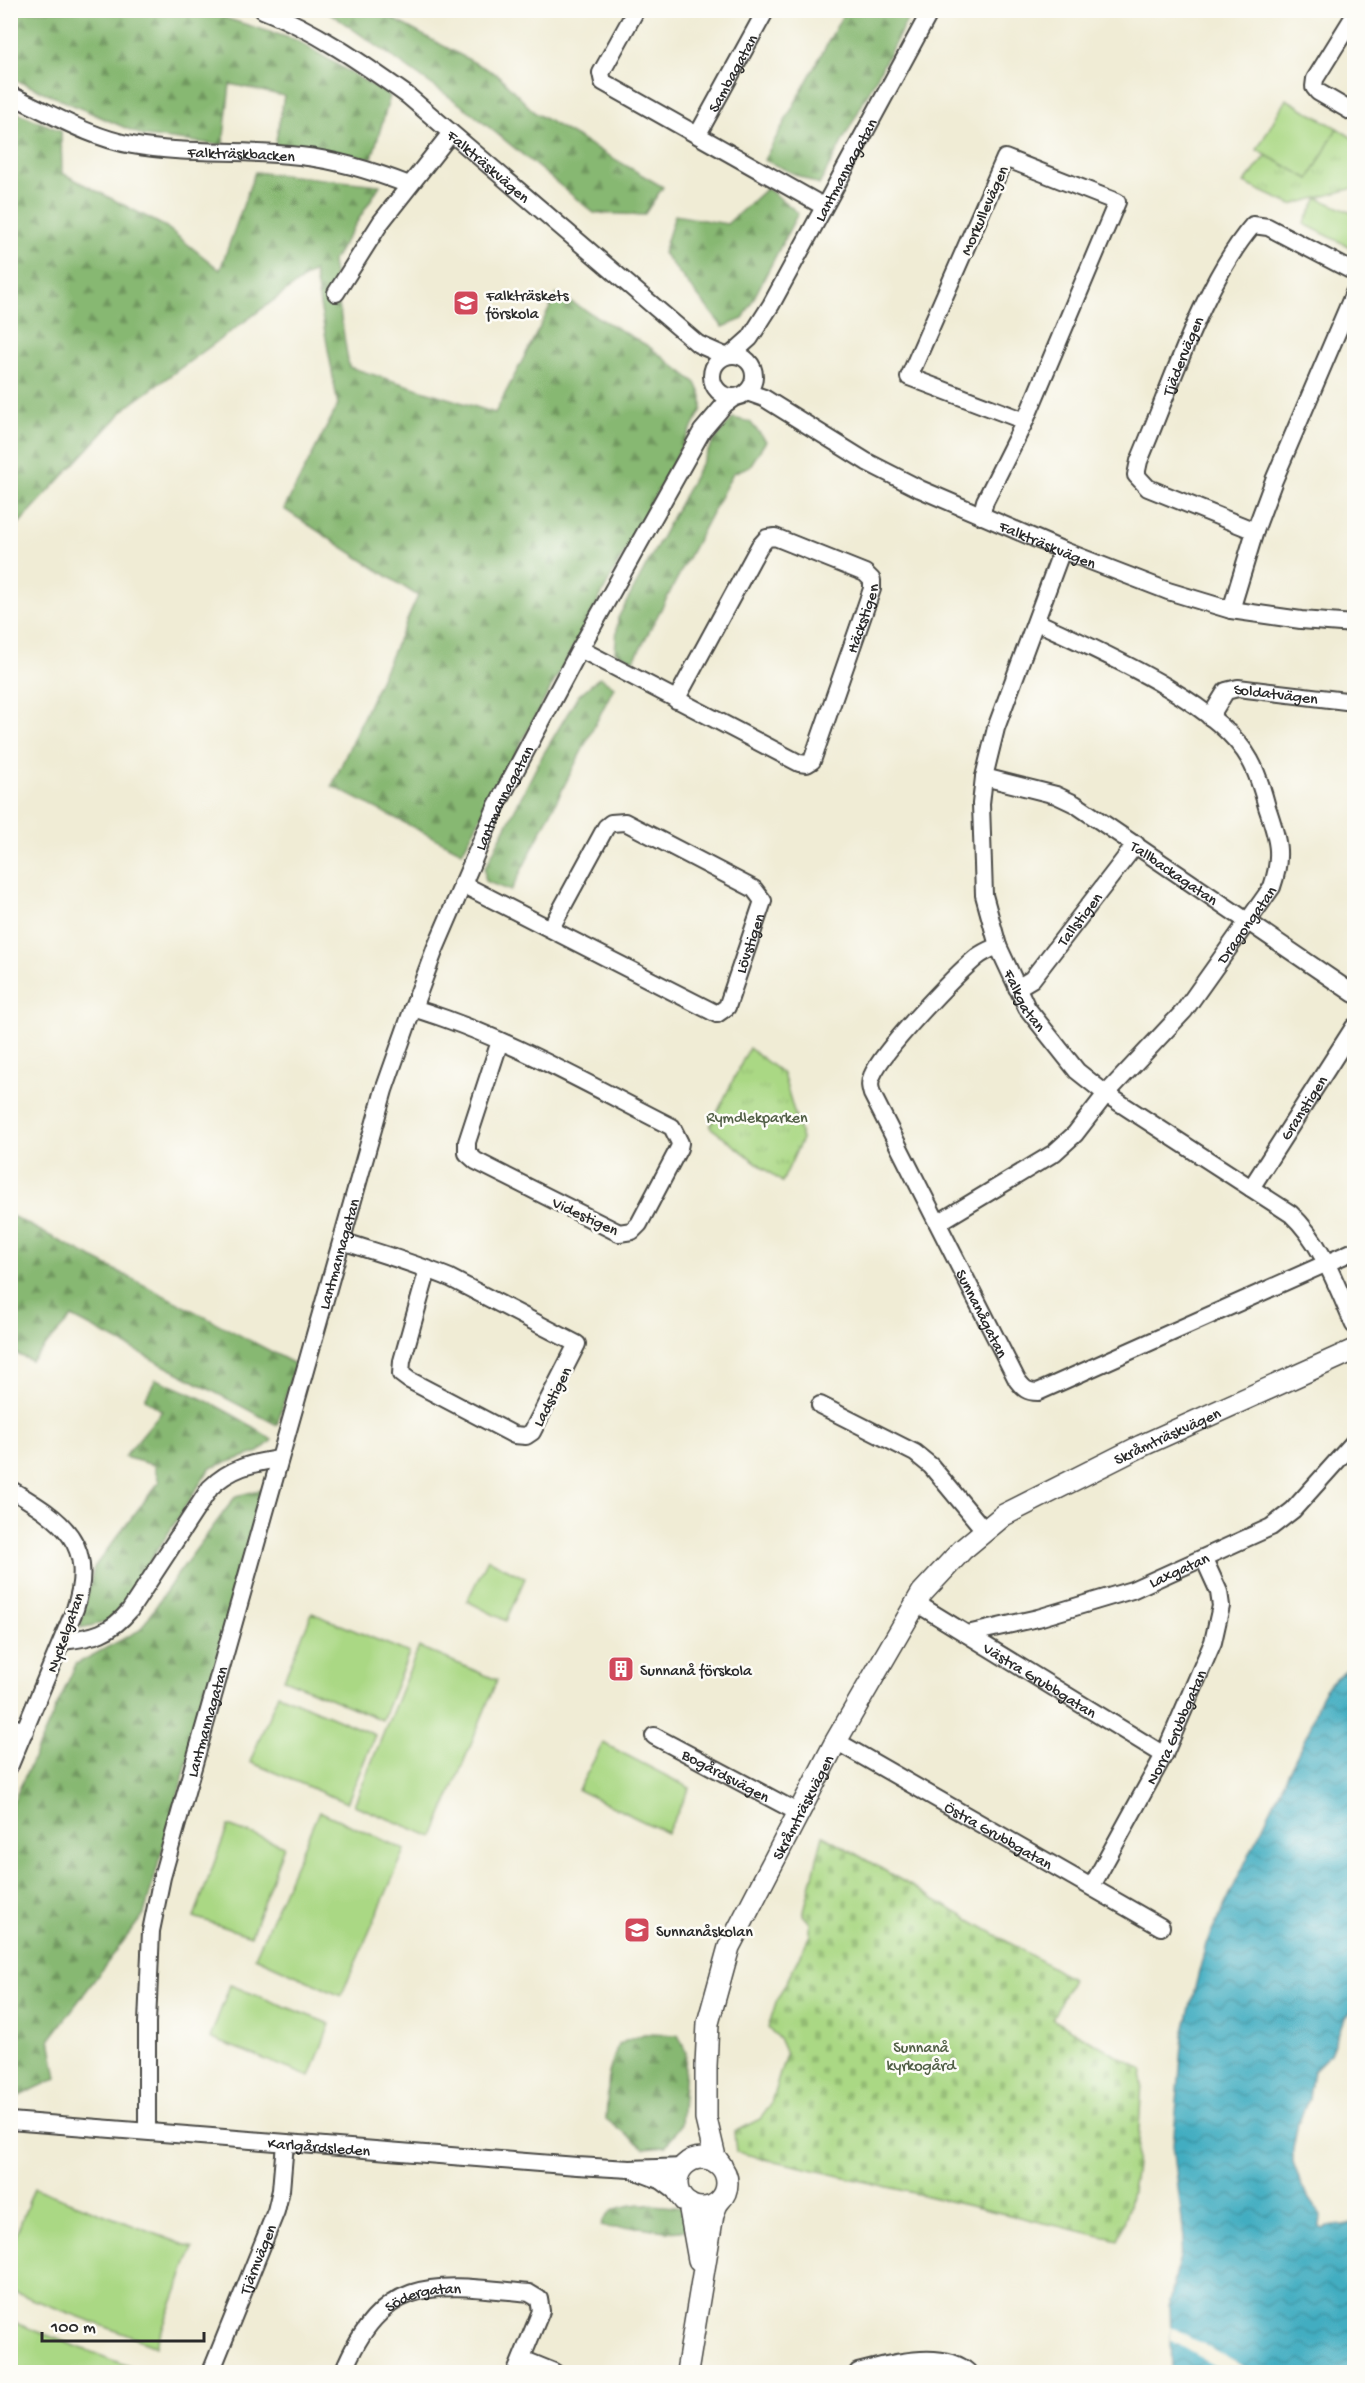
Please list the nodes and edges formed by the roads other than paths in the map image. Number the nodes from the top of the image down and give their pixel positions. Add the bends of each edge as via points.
1 (262, 10) edge
2 (636, 10) edge
3 (766, 10) edge
4 (931, 10) edge
5 (286, 15) edge
6 (1354, 16) edge
7 (10, 95) edge
8 (1354, 113) edge
9 (451, 133) junction
10 (698, 134) junction
11 (409, 185) junction
12 (823, 206) junction
13 (1354, 272) edge
14 (336, 293) dead end
15 (1354, 293) edge
16 (758, 327) junction
17 (698, 344) junction
18 (728, 356) junction
19 (712, 375) junction
20 (747, 384) junction
21 (1025, 422) junction
22 (702, 431) junction
23 (981, 516) junction
24 (1255, 531) junction
25 (1062, 550) junction
26 (1231, 610) junction
27 (1036, 622) junction
28 (1354, 624) edge
29 (580, 649) junction
30 (676, 700) junction
31 (1354, 702) edge
32 (1210, 717) junction
33 (984, 777) junction
34 (1136, 844) junction
35 (462, 884) junction
36 (1248, 922) junction
37 (552, 928) junction
38 (998, 946) junction
39 (1017, 988) junction
40 (1354, 994) edge
41 (413, 1008) junction
42 (1354, 1027) edge
43 (500, 1041) junction
44 (1106, 1094) junction
45 (1251, 1188) junction
46 (938, 1222) junction
47 (342, 1241) junction
48 (1354, 1251) edge
49 (1327, 1264) junction
50 (428, 1269) junction
51 (1354, 1325) edge
52 (1354, 1350) edge
53 (820, 1405) dead end
54 (1354, 1442) edge
55 (279, 1459) junction
56 (10, 1489) edge
57 (985, 1531) junction
58 (1204, 1559) junction
59 (916, 1603) junction
60 (967, 1634) junction
61 (63, 1641) junction
62 (18, 1728) edge
63 (654, 1736) dead end
64 (836, 1741) junction
65 (1164, 1755) junction
66 (10, 1765) edge
67 (799, 1813) junction
68 (1092, 1886) junction
69 (1161, 1927) dead end
70 (706, 2119) junction
71 (10, 2121) edge
72 (147, 2132) junction
73 (285, 2143) junction
74 (686, 2165) junction
75 (721, 2165) junction
76 (630, 2169) junction
77 (683, 2198) junction
78 (717, 2204) junction
79 (703, 2269) junction
80 (519, 2366) edge
81 (211, 2373) edge
82 (343, 2373) edge
83 (554, 2373) edge
84 (687, 2373) edge
85 (858, 2373) edge
86 (968, 2373) edge

1 - 5 street, Falkträskvägen
2 - 10 street via 601,73 603,82
3 - 10 street, Sambagatan
4 - 12 street, Lantmannagatan
5 - 9 street, Falkträskvägen via 363,63
6 - 8 street via 1315,79 1314,87
7 - 11 street, Falkträskbacken via 91,134 130,145 299,155 354,164
9 - 11 street
9 - 17 street, Falkträskvägen
10 - 12 street
11 - 14 street
12 - 16 street, Lantmannagatan
13 - 24 street, Tjädervägen via 1268,227 1253,225 1235,246 1200,316 1139,461 1136,475 1148,488
15 - 24 street
16 - 18 street, Lantmannagatan via 741,349
16 - 20 street, Lantmannagatan via 751,347
17 - 18 street
17 - 19 street
18 - 19 street, Lantmannagatan
18 - 20 street via 743,358
19 - 20 street via 723,395
19 - 22 street, Lantmannagatan
20 - 22 street, Lantmannagatan
20 - 23 street, Falkträskvägen via 867,462
21 - 21 street, Morkullevägen via 1117,202 1005,158 909,377
21 - 23 street, Morkullevägen
22 - 29 street, Lantmannagatan
23 - 25 street, Falkträskvägen
24 - 26 street
25 - 26 street, Falkträskvägen via 1168,591
25 - 27 street, Falkgatan
26 - 28 street, Falkträskvägen
27 - 32 street, Dragongatan via 1142,672
27 - 33 street, Falkgatan via 996,728
29 - 30 street, Häckstigen
29 - 35 street, Lantmannagatan via 497,805
30 - 30 street, Häckstigen via 807,764 812,760 872,580 865,573 776,537 767,538
31 - 32 street, Soldatvägen via 1238,688 1226,692
32 - 36 street, Dragongatan via 1234,737 1251,761 1277,837 1280,855 1272,887
33 - 34 street, Tallbackagatan via 1056,795
33 - 38 street, Falkgatan via 984,895
34 - 36 street, Tallbackagatan
34 - 39 street, Tallstigen via 1032,980
35 - 37 street, Lövstigen
35 - 41 street, Lantmannagatan
36 - 40 street, Tallbackagatan
36 - 44 street, Dragongatan via 1184,1011
37 - 37 street, Lövstigen via 717,1014 727,1007 763,901 754,889 625,822 618,822 606,827
38 - 39 street, Falkgatan
38 - 46 street, Sunnanågatan via 979,955 940,993 890,1051 870,1085
39 - 44 street, Falkgatan via 1031,1014 1060,1051 1077,1071
41 - 43 street, Videstigen via 454,1020
41 - 47 street, Lantmannagatan via 384,1090
42 - 45 street, Granstigen
43 - 43 street, Videstigen via 672,1127 679,1148 632,1231 619,1233 467,1154 467,1142
44 - 45 street, Falkgatan
44 - 46 street, Dragongatan via 1054,1154
45 - 49 street, Falkgatan via 1302,1224
46 - 49 street, Sunnanågatan via 1017,1380 1028,1392 1049,1387
47 - 50 street, Ladstigen
47 - 55 street, Lantmannagatan
48 - 49 street, Sunnanågatan
49 - 51 street, Falkgatan
50 - 50 street, Ladstigen via 577,1344 532,1432 526,1436 514,1435 402,1374 402,1361
52 - 57 main road, Skråmträskvägen via 1079,1477 1004,1515
53 - 57 street via 915,1453 931,1466
54 - 58 street, Laxgatan via 1293,1510 1271,1527
55 - 61 street via 223,1475 210,1488 118,1625 95,1637
55 - 72 street, Lantmannagatan via 162,1877 151,1931
56 - 61 street, Nyckelgatan via 49,1512 64,1526 83,1567 81,1590
57 - 59 main road, Skråmträskvägen via 962,1550
58 - 60 street, Laxgatan via 1132,1590
58 - 65 street, Norra Grubbgatan via 1219,1592 1220,1615 1213,1642
59 - 60 street, Västra Grubbgatan
59 - 64 main road, Skråmträskvägen
60 - 65 street, Västra Grubbgatan
61 - 62 street, Nyckelgatan
62 - 66 street, Nyckelgatan
63 - 67 street, Bogårdsvägen
64 - 67 main road, Skråmträskvägen
64 - 68 street, Östra Grubbgatan
65 - 68 street, Norra Grubbgatan
67 - 70 main road, Skråmträskvägen via 741,1921 717,1985 708,2023
68 - 69 street, Östra Grubbgatan
70 - 74 main road, Skråmträskvägen
70 - 75 main road, Skråmträskvägen via 715,2157
71 - 72 street, Karlgårdsleden
72 - 73 street, Karlgårdsleden
73 - 76 street, Karlgårdsleden
73 - 81 street, Tjärnvägen via 276,2211
74 - 75 main road via 704,2158
74 - 76 street, Karlgårdsleden
74 - 77 main road via 677,2184
75 - 78 main road via 728,2183
76 - 77 street, Karlgårdsleden via 662,2181
77 - 78 main road via 701,2209
77 - 79 main road
78 - 79 main road
79 - 84 main road
80 - 82 street, Södergatan via 541,2311 539,2299 529,2293 452,2286 402,2296 374,2318 361,2334
80 - 83 street
85 - 86 street via 900,2361 933,2361

